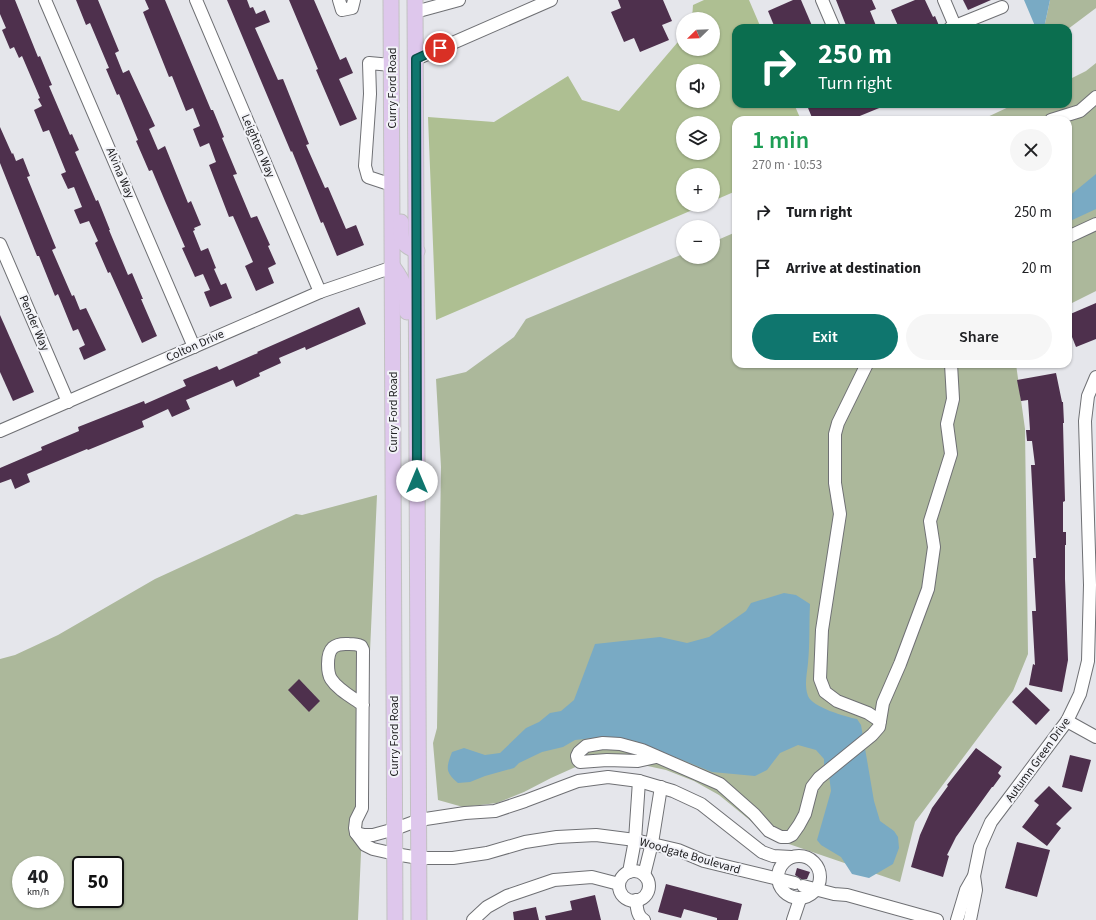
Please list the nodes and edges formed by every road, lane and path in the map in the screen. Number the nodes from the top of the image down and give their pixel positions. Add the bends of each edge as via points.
1 (46, 0) edge
2 (196, 0) edge
3 (339, 0) edge
4 (354, 0) edge
5 (459, 0) edge
6 (551, 0) edge
7 (822, 0) edge
8 (944, 0) edge
9 (415, 6) edge
10 (391, 7) edge
11 (1002, 7) dead end
12 (832, 24) edge
13 (951, 24) edge
14 (960, 24) edge
15 (416, 59) junction
16 (391, 65) junction
17 (1096, 97) edge
18 (1064, 116) edge
19 (392, 185) junction
20 (1096, 224) edge
21 (1072, 235) edge
22 (0, 244) edge
23 (416, 251) junction
24 (393, 267) junction
25 (320, 292) junction
26 (194, 347) junction
27 (866, 368) edge
28 (951, 368) edge
29 (1096, 377) edge
30 (68, 402) junction
31 (0, 431) edge
32 (418, 542) junction
33 (1093, 585) edge
34 (363, 705) junction
35 (880, 721) junction
36 (1067, 721) junction
37 (1096, 737) edge
38 (656, 757) junction
39 (639, 781) junction
40 (661, 787) junction
41 (419, 820) junction
42 (395, 830) junction
43 (356, 833) junction
44 (635, 840) junction
45 (652, 843) junction
46 (395, 854) junction
47 (791, 857) junction
48 (419, 858) junction
49 (629, 872) junction
50 (644, 875) junction
51 (820, 876) junction
52 (974, 876) junction
53 (777, 878) junction
54 (619, 884) junction
55 (816, 890) junction
56 (846, 895) junction
57 (800, 898) junction
58 (636, 900) junction
59 (395, 920) edge
60 (419, 920) edge
61 (473, 920) edge
62 (644, 920) edge
63 (793, 920) edge
64 (937, 920) edge
65 (957, 920) edge
66 (970, 920) edge

1 - 26 street, Alvina Way
2 - 25 street, Leighton Way
3 - 4 street via 342,10 352,8
5 - 9 street
6 - 15 street
7 - 12 street
8 - 13 street
9 - 15 main road, Curry Ford Road
10 - 16 main road, Curry Ford Road
10 - 23 main road via 399,40 401,239 405,245
11 - 14 street
15 - 23 main road, Curry Ford Road
16 - 19 main road, Curry Ford Road
16 - 19 street via 369,63 370,94 365,166 368,177
17 - 18 street via 1080,111
19 - 24 main road, Curry Ford Road
20 - 21 street
22 - 30 street, Pender Way
23 - 32 main road, Curry Ford Road
24 - 25 street, Colton Drive
24 - 32 main road via 402,279 407,295 409,516
24 - 42 main road, Curry Ford Road
25 - 26 street, Colton Drive
26 - 30 street, Colton Drive
27 - 35 street via 835,434 835,483 840,514 822,630 820,679 825,692 837,701 868,713
28 - 35 street via 953,399 947,424 951,454 930,521 934,547 928,589 883,703
29 - 33 street, Autumn Green Drive via 1088,396 1085,421
30 - 31 street, Colton Drive
32 - 41 main road, Curry Ford Road
33 - 36 street, Autumn Green Drive via 1088,661 1080,694
34 - 34 street via 363,650 357,644 339,643 330,651 328,674 341,690
34 - 43 street via 362,808 354,828
35 - 38 street via 880,727 872,735 819,778 812,787 805,814 792,835 788,837 780,837 768,831 754,814 720,784
36 - 37 street
36 - 52 street, Autumn Green Drive via 991,822 980,847
38 - 38 street via 620,744 603,743 586,746 577,756 580,762 638,761
39 - 40 street
39 - 41 street via 608,777 578,781 495,811
39 - 44 street
40 - 45 street
40 - 47 street via 702,804 762,852 773,856
41 - 42 street
41 - 48 main road, Curry Ford Road
42 - 43 street via 372,835
42 - 46 main road, Curry Ford Road
43 - 46 street, Woodgate Boulevard via 365,845
44 - 45 street, Woodgate Boulevard
44 - 48 street, Woodgate Boulevard via 596,835 557,837 525,842 487,853 453,858
44 - 49 street
45 - 50 street
45 - 53 street, Woodgate Boulevard via 704,861
46 - 48 street, Woodgate Boulevard
46 - 59 main road, Curry Ford Road
47 - 51 street via 798,855 811,859 816,864
47 - 53 street via 781,865
48 - 60 main road, Curry Ford Road
49 - 50 street via 638,871
49 - 54 street via 623,876
50 - 58 street via 648,883 647,892
51 - 55 street
51 - 56 street, Woodgate Boulevard
52 - 65 street, Autumn Green Drive via 966,890
52 - 66 street, Autumn Green Drive via 976,890
53 - 55 street, Woodgate Boulevard
53 - 57 street via 787,895
54 - 58 street via 624,896
54 - 61 street via 592,877 554,880 507,896 487,907
55 - 56 street, Woodgate Boulevard
55 - 57 street
56 - 64 street, Woodgate Boulevard
57 - 63 street
58 - 62 street via 637,912

